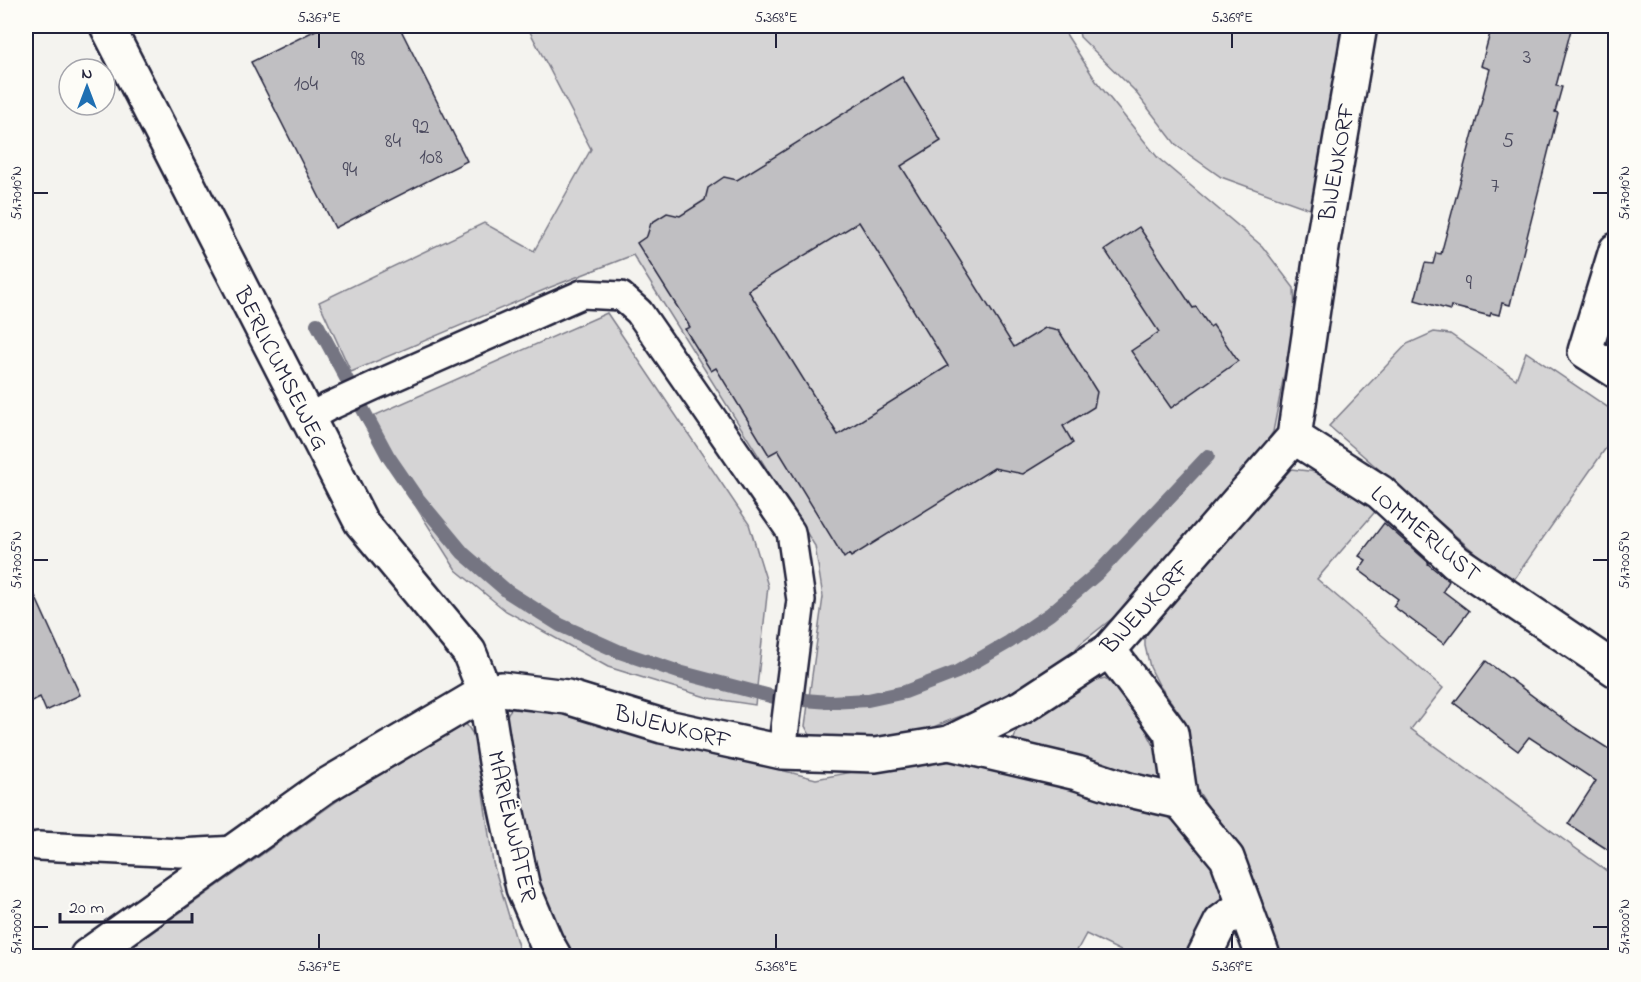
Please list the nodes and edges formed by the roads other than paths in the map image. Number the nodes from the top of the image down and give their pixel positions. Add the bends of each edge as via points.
1 (108, 26) edge
2 (1360, 26) edge
3 (1616, 250) edge
4 (1616, 371) edge
5 (318, 413) junction
6 (1294, 437) junction
7 (1109, 650) junction
8 (1616, 670) edge
9 (485, 692) junction
10 (784, 739) junction
11 (949, 743) junction
12 (1181, 802) junction
13 (38, 846) dead end
14 (236, 850) junction
15 (1244, 904) junction
16 (546, 952) edge
17 (87, 957) edge
18 (1204, 957) edge
19 (1263, 957) edge

1 - 5 street, BERLICUMSEWEG
2 - 6 street, BIJENKORF
3 - 4 street via 1585,351
5 - 9 street, BERLICUMSEWEG via 361,522 469,652
5 - 10 lane via 582,294 621,296 639,312 791,532 801,600
6 - 7 street, BIJENKORF
6 - 8 street, LOMMERLUST via 1380,492 1456,562
7 - 11 street, BIJENKORF via 1022,707
7 - 12 street via 1171,733
9 - 10 street, BIJENKORF via 501,689 567,697 662,726
9 - 14 street via 322,788
9 - 16 street, MARIËNWATER via 523,888
10 - 11 street, BIJENKORF via 875,755
11 - 12 street
12 - 15 street via 1227,858
13 - 14 lane via 181,853
14 - 17 street
15 - 18 street via 1221,922
15 - 19 street

